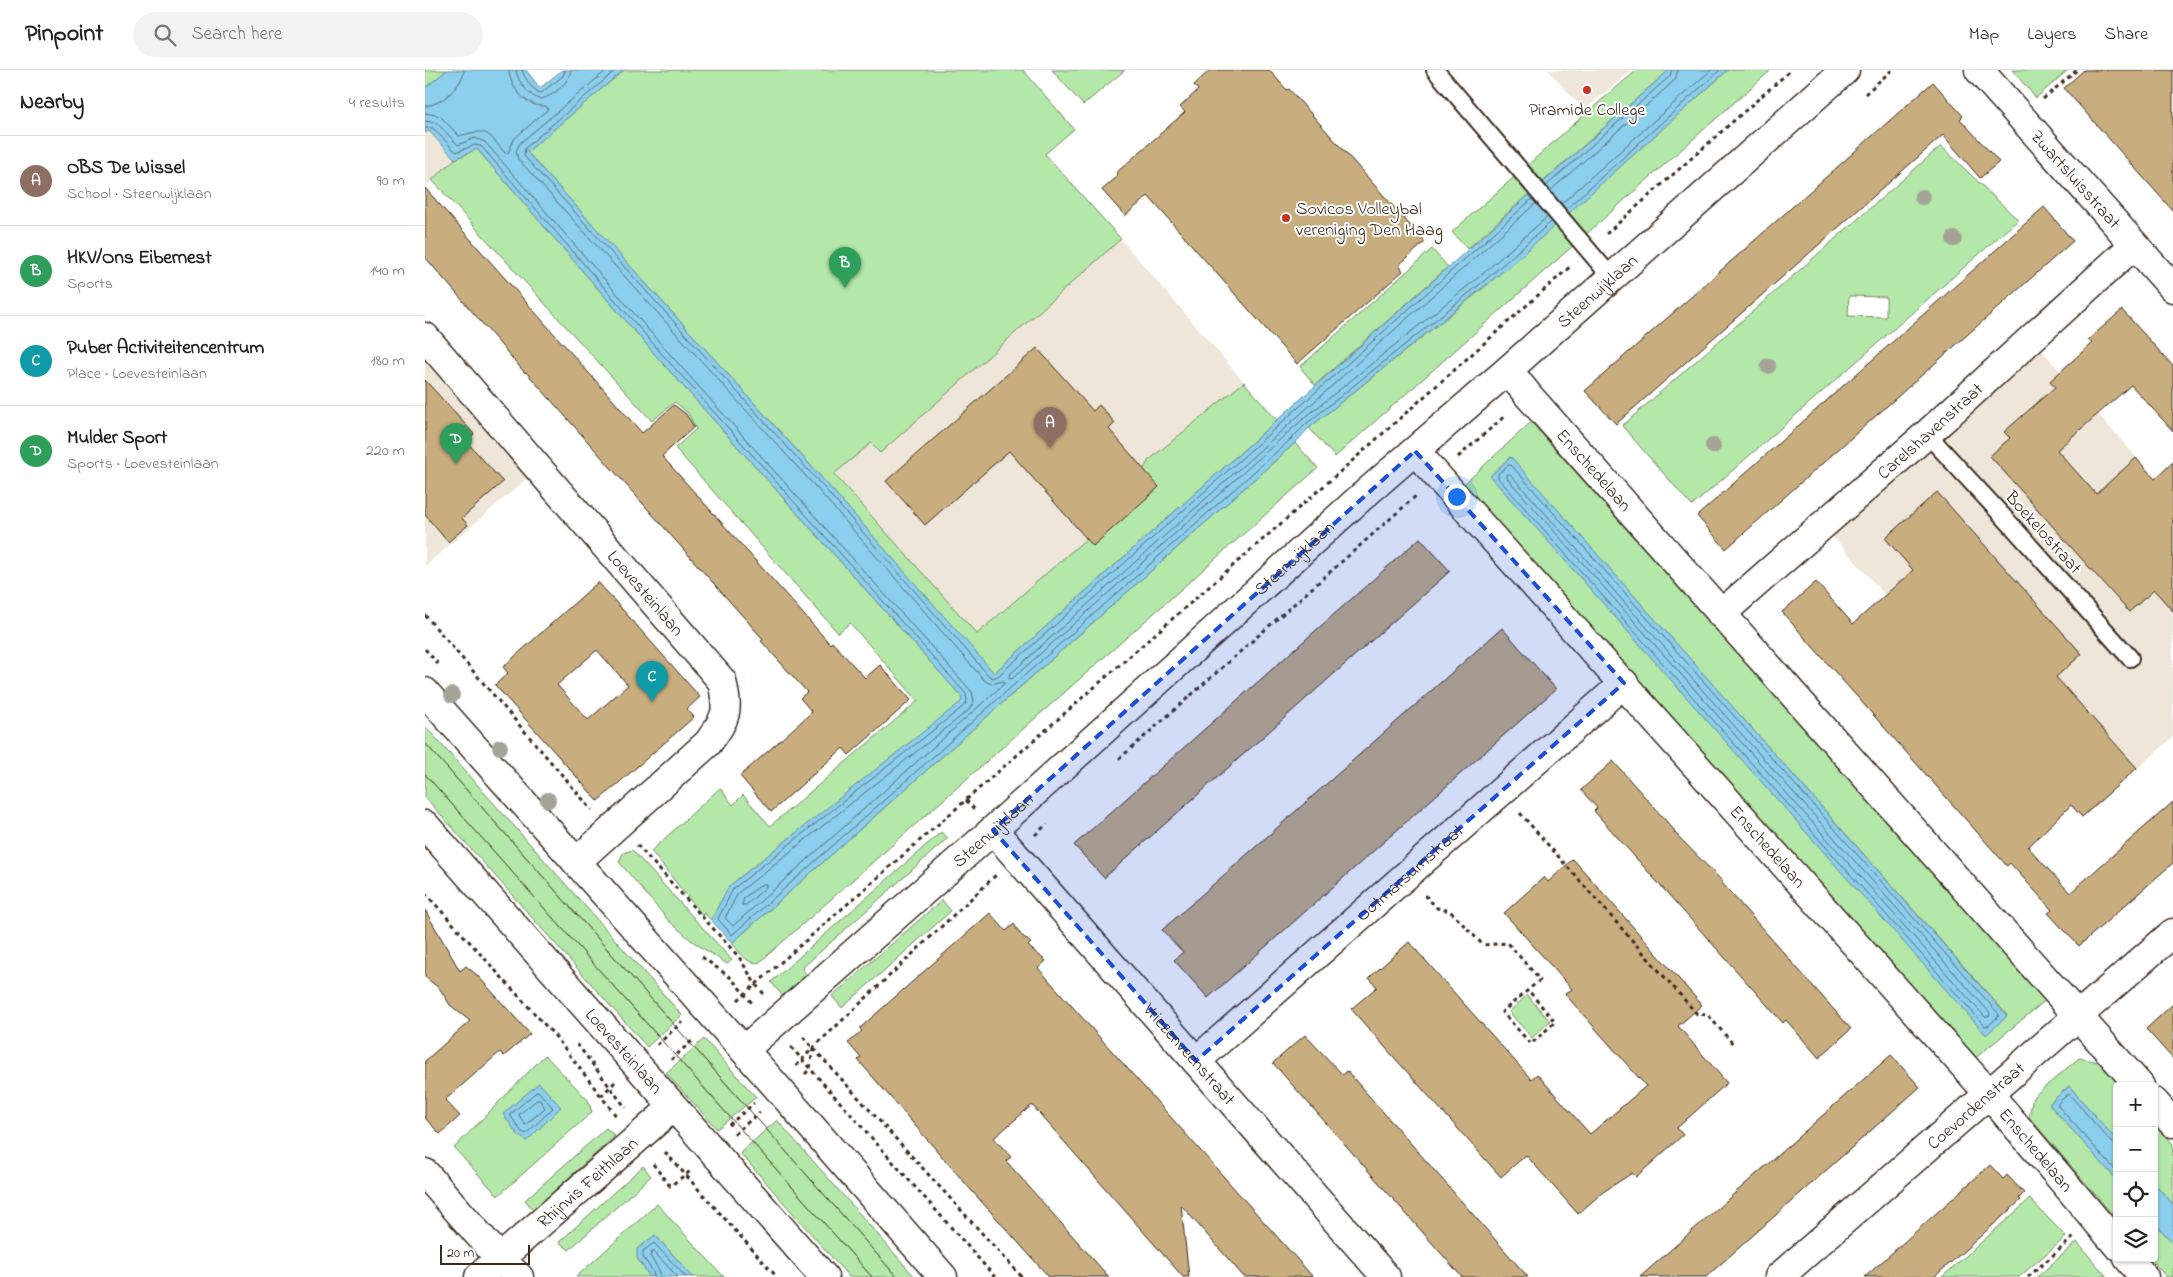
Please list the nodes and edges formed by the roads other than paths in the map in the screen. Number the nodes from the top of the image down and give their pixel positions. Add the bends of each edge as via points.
1 (1435, 70) edge
2 (1845, 70) edge
3 (1979, 70) edge
4 (2135, 245) junction
5 (1612, 278) junction
6 (2173, 288) edge
7 (425, 336) edge
8 (1508, 370) junction
9 (1927, 434) junction
10 (1415, 450) junction
11 (1721, 614) junction
12 (2130, 658) dead end
13 (1623, 683) junction
14 (425, 692) edge
15 (425, 825) edge
16 (993, 830) junction
17 (576, 862) junction
18 (2173, 933) edge
19 (2079, 1016) junction
20 (744, 1050) junction
21 (1196, 1061) junction
22 (2137, 1082) edge
23 (1989, 1094) junction
24 (2158, 1106) edge
25 (673, 1107) junction
26 (2173, 1123) edge
27 (425, 1173) edge
28 (2113, 1240) edge
29 (2131, 1262) edge
30 (509, 1268) edge
31 (479, 1277) edge
32 (824, 1277) edge
33 (943, 1277) edge
34 (1386, 1277) edge
35 (1779, 1277) edge
36 (2144, 1277) edge

1 - 5 lane
2 - 5 street, Steenwijklaan
3 - 4 street, Zwartsluisstraat
4 - 6 street, Zwartsluisstraat
4 - 9 street, Carelshavenstraat
5 - 8 street, Steenwijklaan
7 - 17 street, Loevesteinlaan via 722,681 727,706 721,724 707,743
8 - 10 street, Steenwijklaan
8 - 11 street, Enschedelaan
9 - 11 street, Carelshavenstraat
9 - 12 lane, Boekelostraat
10 - 13 street, Enschedelaan
10 - 16 street, Steenwijklaan
11 - 19 street, Enschedelaan
13 - 21 street, Ootmarsumstraat
13 - 23 street, Enschedelaan
14 - 17 street
15 - 25 street, Loevesteinlaan
16 - 20 street, Steenwijklaan
16 - 21 street, Vriezenveenstraat
17 - 20 street
18 - 19 street, Coevordenstraat
19 - 22 street, Enschedelaan
19 - 23 street, Coevordenstraat
20 - 33 street
21 - 34 street, Vriezenveenstraat
23 - 28 street, Enschedelaan
23 - 35 street, Coevordenstraat
24 - 26 street
25 - 30 street, Rhijnvis Feithlaan via 645,1130
25 - 32 street, Loevesteinlaan
27 - 30 street
29 - 36 street
30 - 31 street, Rhijnvis Feithlaan

